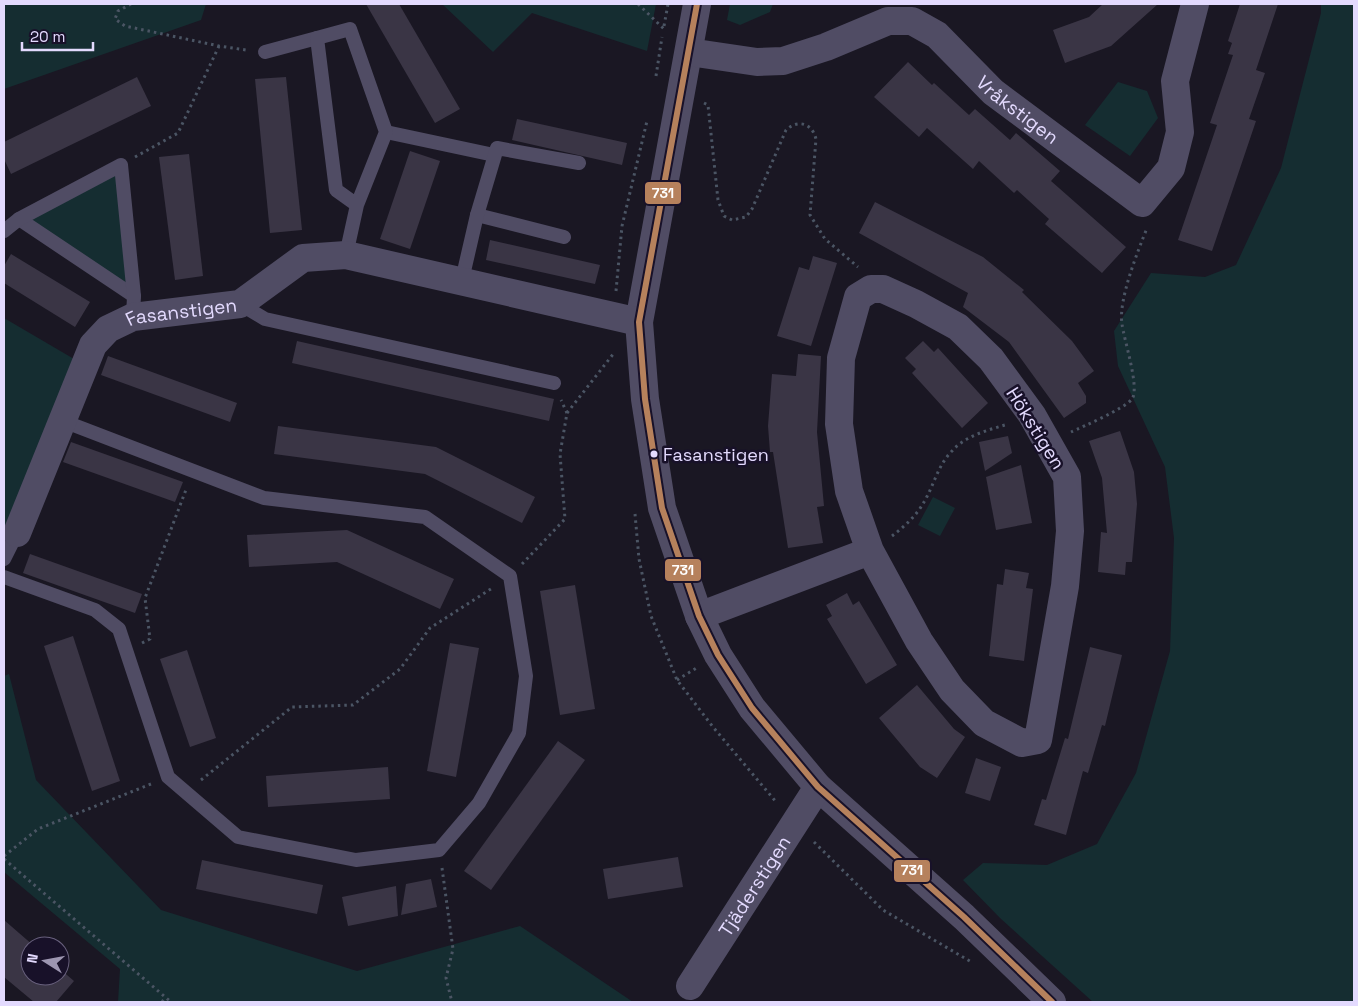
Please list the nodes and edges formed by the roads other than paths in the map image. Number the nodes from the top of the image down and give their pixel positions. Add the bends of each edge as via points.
1 (697, 4) edge
2 (1195, 4) edge
3 (317, 38) junction
4 (265, 52) road end
5 (689, 52) junction
6 (386, 132) junction
7 (494, 155) junction
8 (579, 164) dead end
9 (357, 206) junction
10 (477, 215) junction
11 (19, 219) junction
12 (4, 231) edge
13 (564, 237) dead end
14 (346, 255) junction
15 (462, 280) junction
16 (240, 304) junction
17 (133, 306) junction
18 (639, 322) junction
19 (554, 383) road end
20 (63, 421) junction
21 (17, 533) joint
22 (870, 551) junction
23 (4, 559) edge
24 (4, 577) edge
25 (699, 616) junction
26 (818, 787) junction
27 (690, 986) dead end
28 (1052, 1002) edge

1 - 5 street
2 - 5 street, Vråkstigen via 1175,81 1180,132 1171,168 1142,203 993,92 937,35 912,21 888,21 783,61 757,62
3 - 4 lane
3 - 6 lane via 350,29
3 - 9 lane via 336,190
5 - 18 street
6 - 7 lane
6 - 9 lane
7 - 8 lane via 497,148
7 - 10 lane
9 - 14 lane
10 - 13 lane
10 - 15 lane
11 - 12 lane
11 - 17 lane
11 - 17 lane via 121,165
14 - 15 street, Fasanstigen
14 - 16 street, Fasanstigen via 303,258
15 - 18 street, Fasanstigen
16 - 17 street, Fasanstigen
16 - 19 lane via 265,318
17 - 20 street, Fasanstigen via 93,345
18 - 25 street via 645,399 662,508
20 - 21 street, Fasanstigen
20 - 24 lane via 264,498 425,517 510,576 526,676 519,733 479,803 439,850 356,860 238,837 168,777 119,629 95,610
21 - 23 lane
22 - 22 street, Hökstigen via 849,490 839,424 841,358 858,297 871,289 883,289 958,328 991,359 1032,415 1067,477 1070,531 1065,586 1038,740 1022,743 984,723 952,690 919,641
22 - 25 street
25 - 26 street via 718,655 752,708
26 - 27 street, Tjäderstigen
26 - 28 street via 964,917

